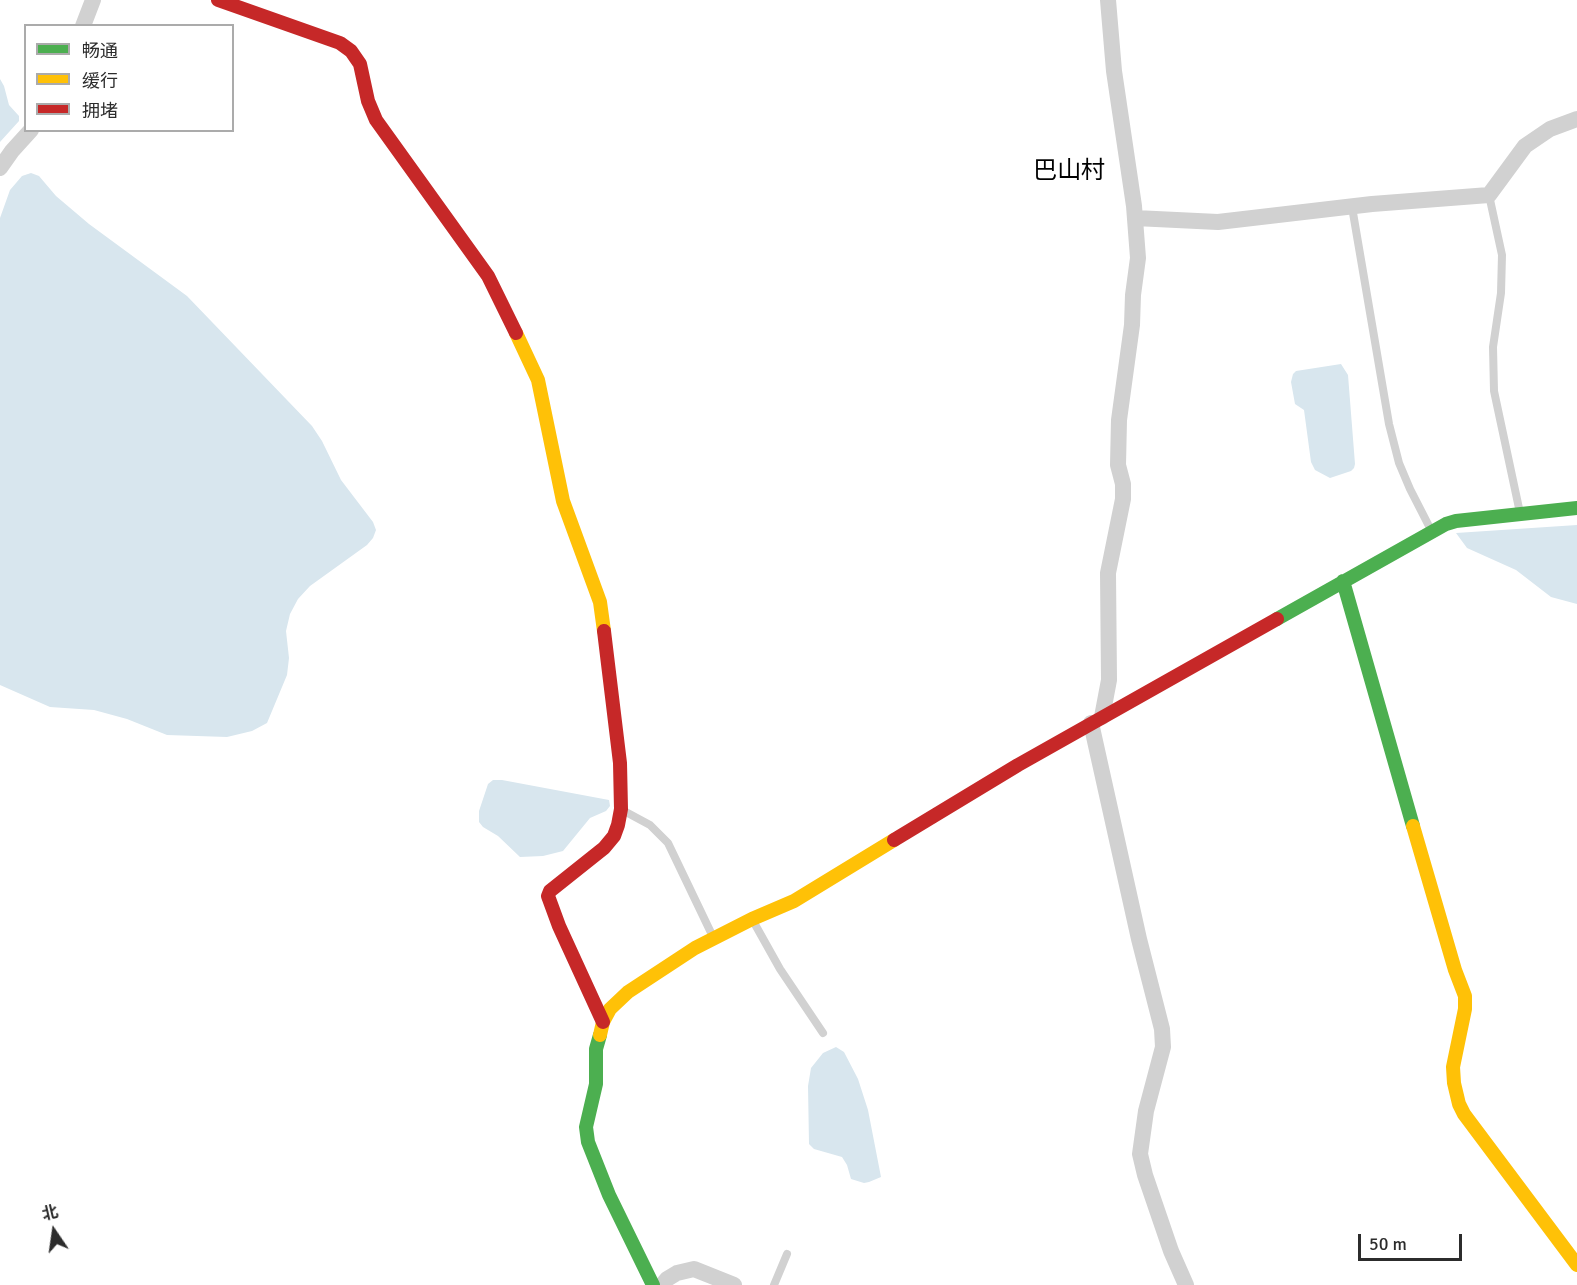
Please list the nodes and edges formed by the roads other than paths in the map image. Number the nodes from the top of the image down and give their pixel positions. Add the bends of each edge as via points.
1 (93, 0) edge
2 (218, 0) edge
3 (1108, 0) edge
4 (84, 24) edge
5 (1577, 120) edge
6 (29, 132) edge
7 (0, 168) edge
8 (1490, 195) junction
9 (1352, 207) junction
10 (1135, 218) junction
11 (1577, 508) edge
12 (1520, 514) junction
13 (1431, 531) junction
14 (1343, 581) junction
15 (1097, 720) junction
16 (621, 809) junction
17 (752, 919) junction
18 (714, 939) junction
19 (603, 1022) junction
20 (823, 1033) dead end
21 (788, 1254) dead end
22 (1577, 1265) edge
23 (653, 1285) edge
24 (662, 1285) edge
25 (734, 1285) edge
26 (774, 1285) edge
27 (1186, 1285) edge

1 - 4 street
2 - 16 street via 340,43 351,51 360,64 376,120 488,276 538,380 563,501 600,602 620,763
3 - 10 street
5 - 8 street via 1550,129 1525,146
6 - 7 street
8 - 9 street
8 - 12 lane via 1502,255 1493,347 1494,391
9 - 10 street via 1218,222
9 - 13 lane via 1389,424 1399,463
10 - 15 street via 1138,258 1119,420 1118,465 1123,499 1108,573 1109,680
11 - 12 street
12 - 13 street via 1456,521
13 - 14 street
14 - 15 street
14 - 22 street via 1465,996 1453,1067 1459,1104
15 - 17 street via 794,901
15 - 27 street via 1139,939 1162,1029 1162,1047 1140,1143 1142,1165
16 - 18 lane via 651,825 668,843
16 - 19 street via 611,840 548,896
17 - 18 street
17 - 20 lane
18 - 19 street via 628,992
19 - 23 street via 596,1049 596,1084 587,1118 587,1137 609,1196
21 - 26 lane
24 - 25 street via 677,1273 694,1269

